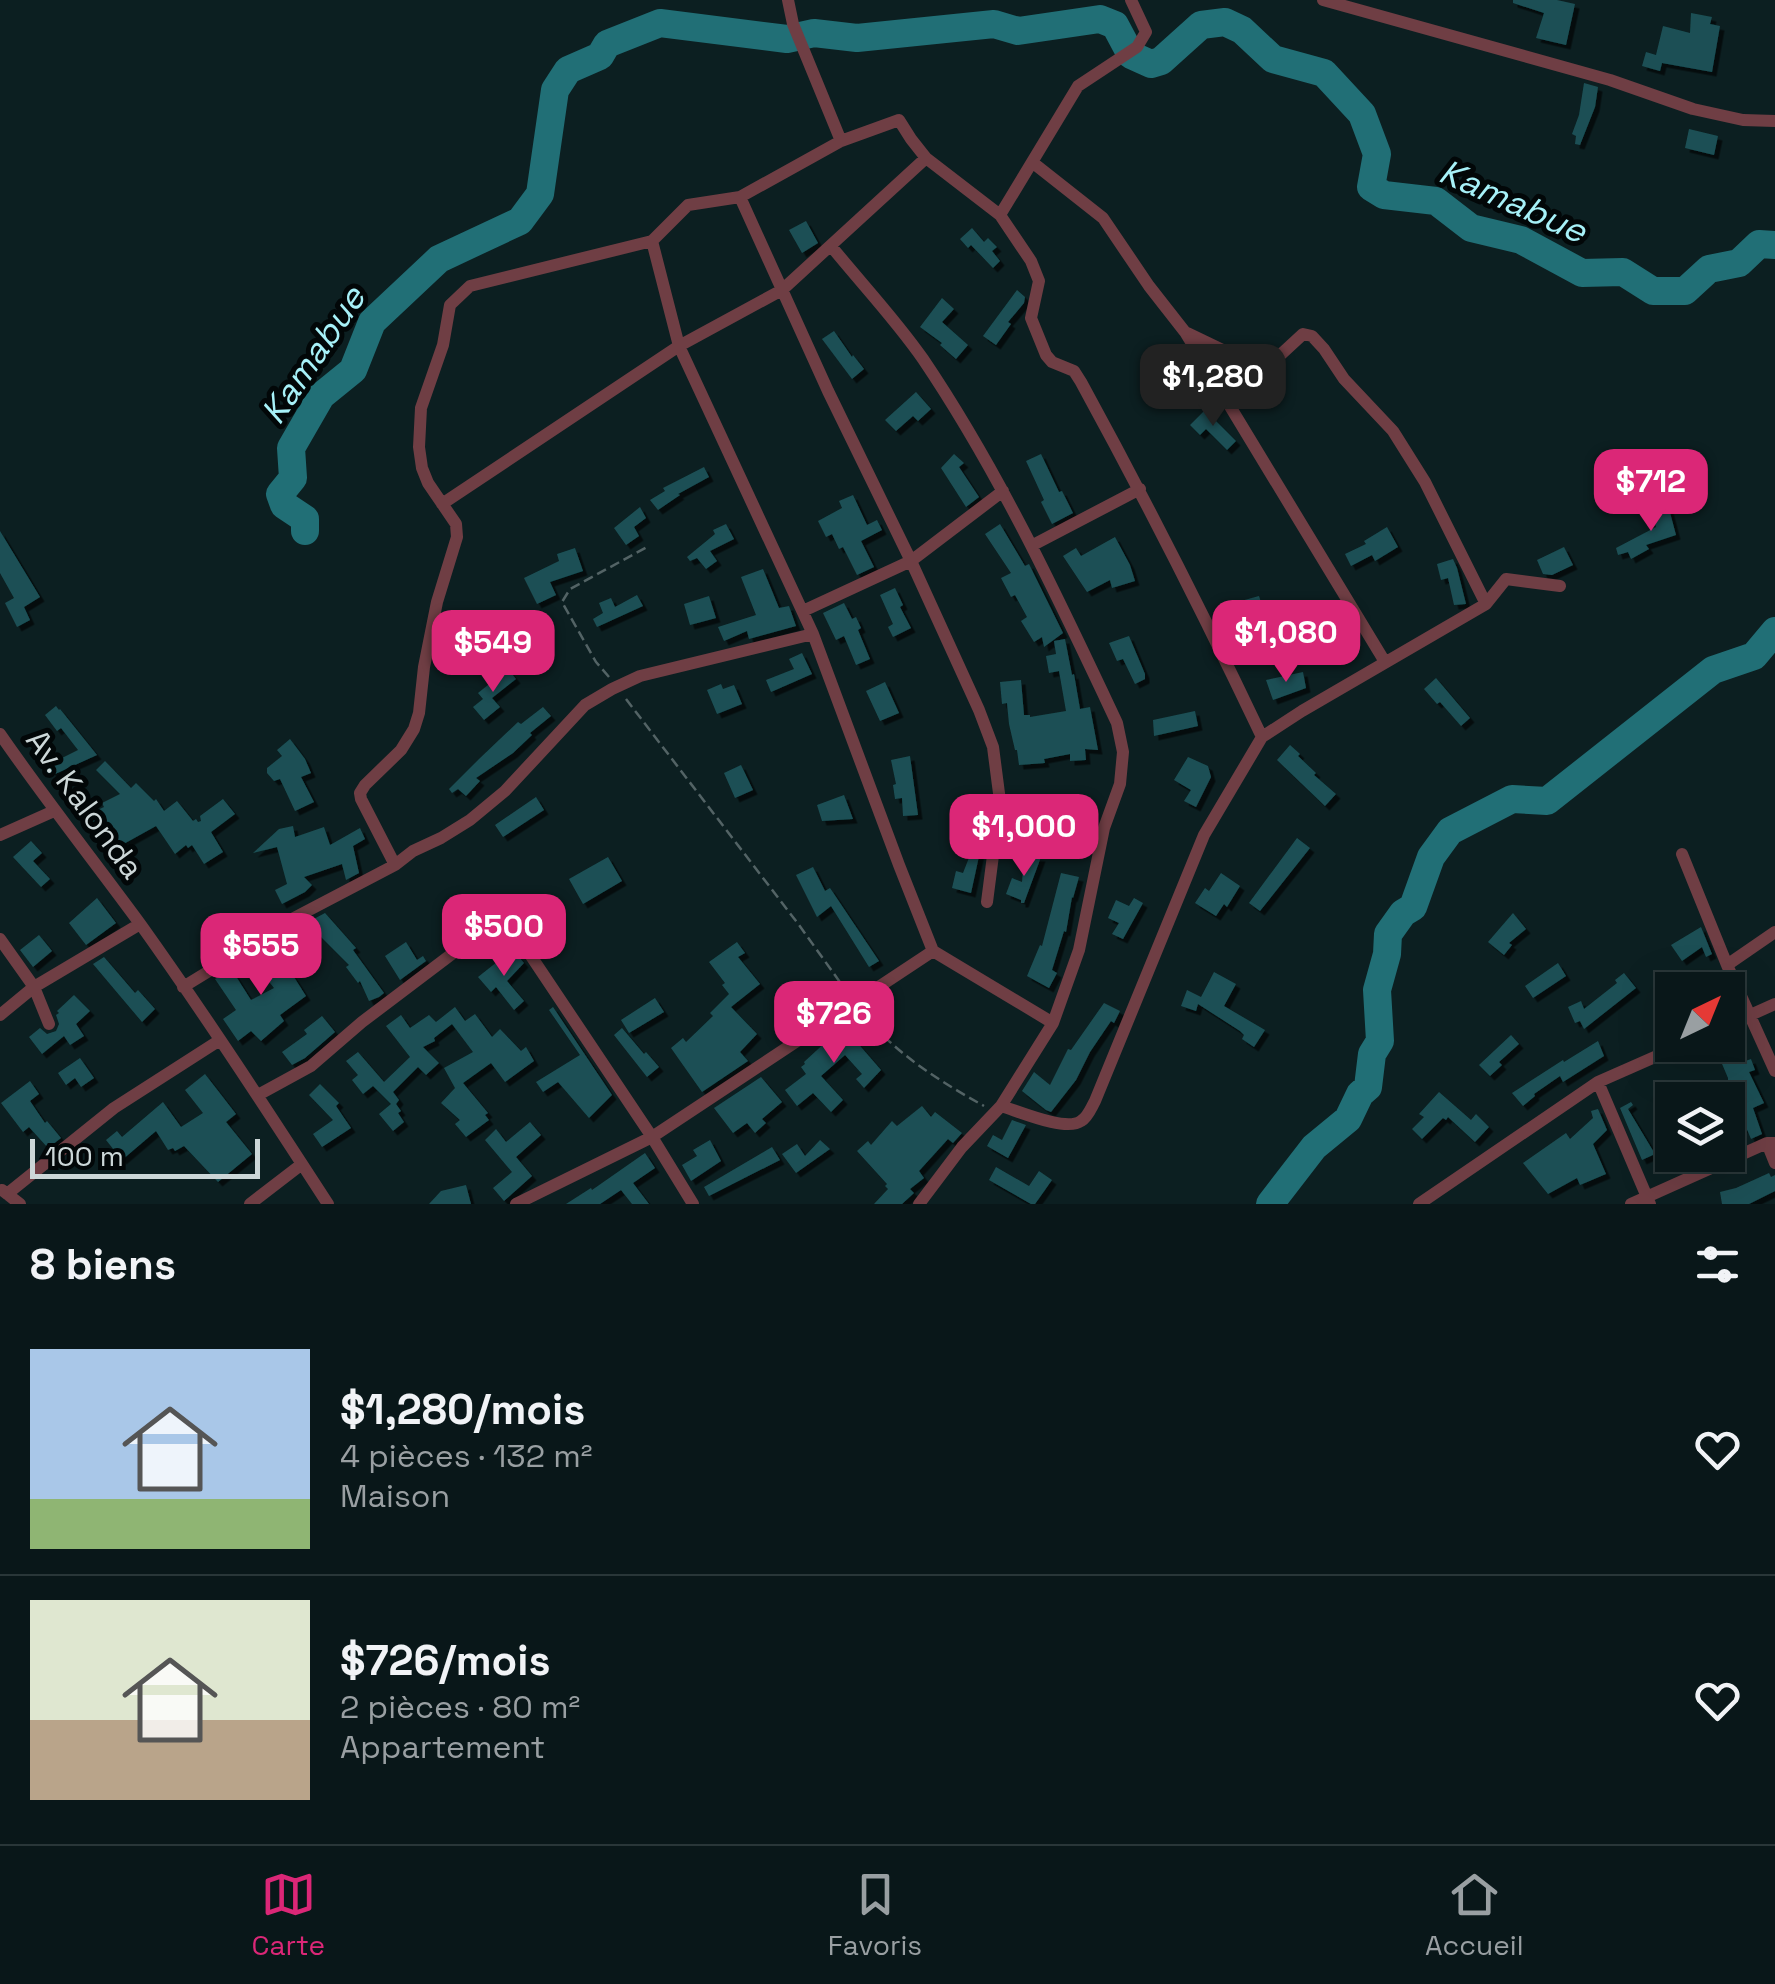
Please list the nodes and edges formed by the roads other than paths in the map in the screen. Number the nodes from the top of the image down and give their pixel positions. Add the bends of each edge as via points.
1 (788, 0) edge
2 (1131, 0) edge
3 (1322, 0) edge
4 (1775, 121) edge
5 (840, 142) junction
6 (926, 158) junction
7 (1032, 162) junction
8 (740, 198) junction
9 (1000, 215) junction
10 (652, 241) junction
11 (830, 246) junction
12 (782, 290) junction
13 (1185, 332) junction
14 (679, 346) junction
15 (1140, 488) junction
16 (1003, 491) junction
17 (442, 504) junction
18 (1033, 545) junction
19 (912, 562) junction
20 (1560, 586) dead end
21 (1486, 604) junction
22 (803, 612) junction
23 (813, 634) junction
24 (1386, 662) junction
25 (0, 734) edge
26 (1262, 738) junction
27 (54, 811) junction
28 (0, 835) edge
29 (1682, 854) dead end
30 (395, 865) junction
31 (987, 902) dead end
32 (140, 924) junction
33 (1775, 932) edge
34 (0, 939) edge
35 (933, 951) junction
36 (1727, 965) junction
37 (182, 986) junction
38 (34, 987) junction
39 (1775, 1004) edge
40 (1750, 1014) junction
41 (0, 1015) edge
42 (1745, 1016) edge
43 (1053, 1023) junction
44 (50, 1024) dead end
45 (220, 1040) junction
46 (1655, 1057) edge
47 (1775, 1071) edge
48 (1598, 1082) junction
49 (258, 1094) junction
50 (998, 1109) junction
51 (652, 1137) junction
52 (1771, 1143) edge
53 (1775, 1163) edge
54 (302, 1164) junction
55 (3, 1191) edge
56 (1649, 1200) edge
57 (20, 1204) edge
58 (250, 1204) edge
59 (328, 1204) edge
60 (516, 1204) edge
61 (693, 1204) edge
62 (919, 1204) edge
63 (1418, 1204) edge
64 (1631, 1204) edge

1 - 5 street
2 - 7 street via 1144,38 1078,86
3 - 4 street via 1692,108
5 - 6 street via 900,120
5 - 8 street
6 - 9 street
6 - 11 street
7 - 9 street
7 - 13 street via 1103,218
8 - 10 street via 688,205
8 - 12 street
9 - 15 street via 1039,281 1031,318 1046,355 1074,371
10 - 14 street
10 - 17 street via 470,286 450,305 444,346 421,408 419,447 428,483
11 - 12 street
11 - 16 street via 921,356
12 - 14 street
12 - 19 street
13 - 21 street via 1264,370 1303,334 1312,336 1393,431
13 - 24 street
14 - 17 street
14 - 22 street
15 - 18 street
15 - 26 street
16 - 18 street
16 - 19 street
17 - 30 street via 456,524 456,537 437,602 419,714 401,750 360,793
18 - 43 street via 1117,723 1123,752 1079,950
19 - 22 street
19 - 31 street via 992,746 1000,801
20 - 21 street via 1506,578
21 - 24 street
22 - 23 street
23 - 30 street via 617,687 585,705 505,792
23 - 35 street
24 - 26 street
25 - 27 street, Av. Kalonda
26 - 50 street via 1204,835 1085,1120 1072,1126
27 - 28 street
27 - 32 street, Av. Kalonda
29 - 36 street
30 - 37 street via 270,930
32 - 37 street, Av. Kalonda
32 - 38 street
33 - 36 street
34 - 38 street
35 - 43 street
35 - 51 street
36 - 40 street
37 - 45 street, Av. Kalonda
38 - 41 street
38 - 44 street
39 - 40 street
40 - 42 street
40 - 47 street
43 - 50 street
45 - 49 street, Av. Kalonda
45 - 55 street
46 - 48 street
48 - 56 street
48 - 63 street
49 - 51 street via 311,1066 477,934 497,926 529,953
49 - 54 street, Av. Kalonda
50 - 62 street
51 - 60 street
51 - 61 street
52 - 53 street
52 - 56 street
54 - 58 street
54 - 59 street, Av. Kalonda
55 - 57 street
56 - 64 street

